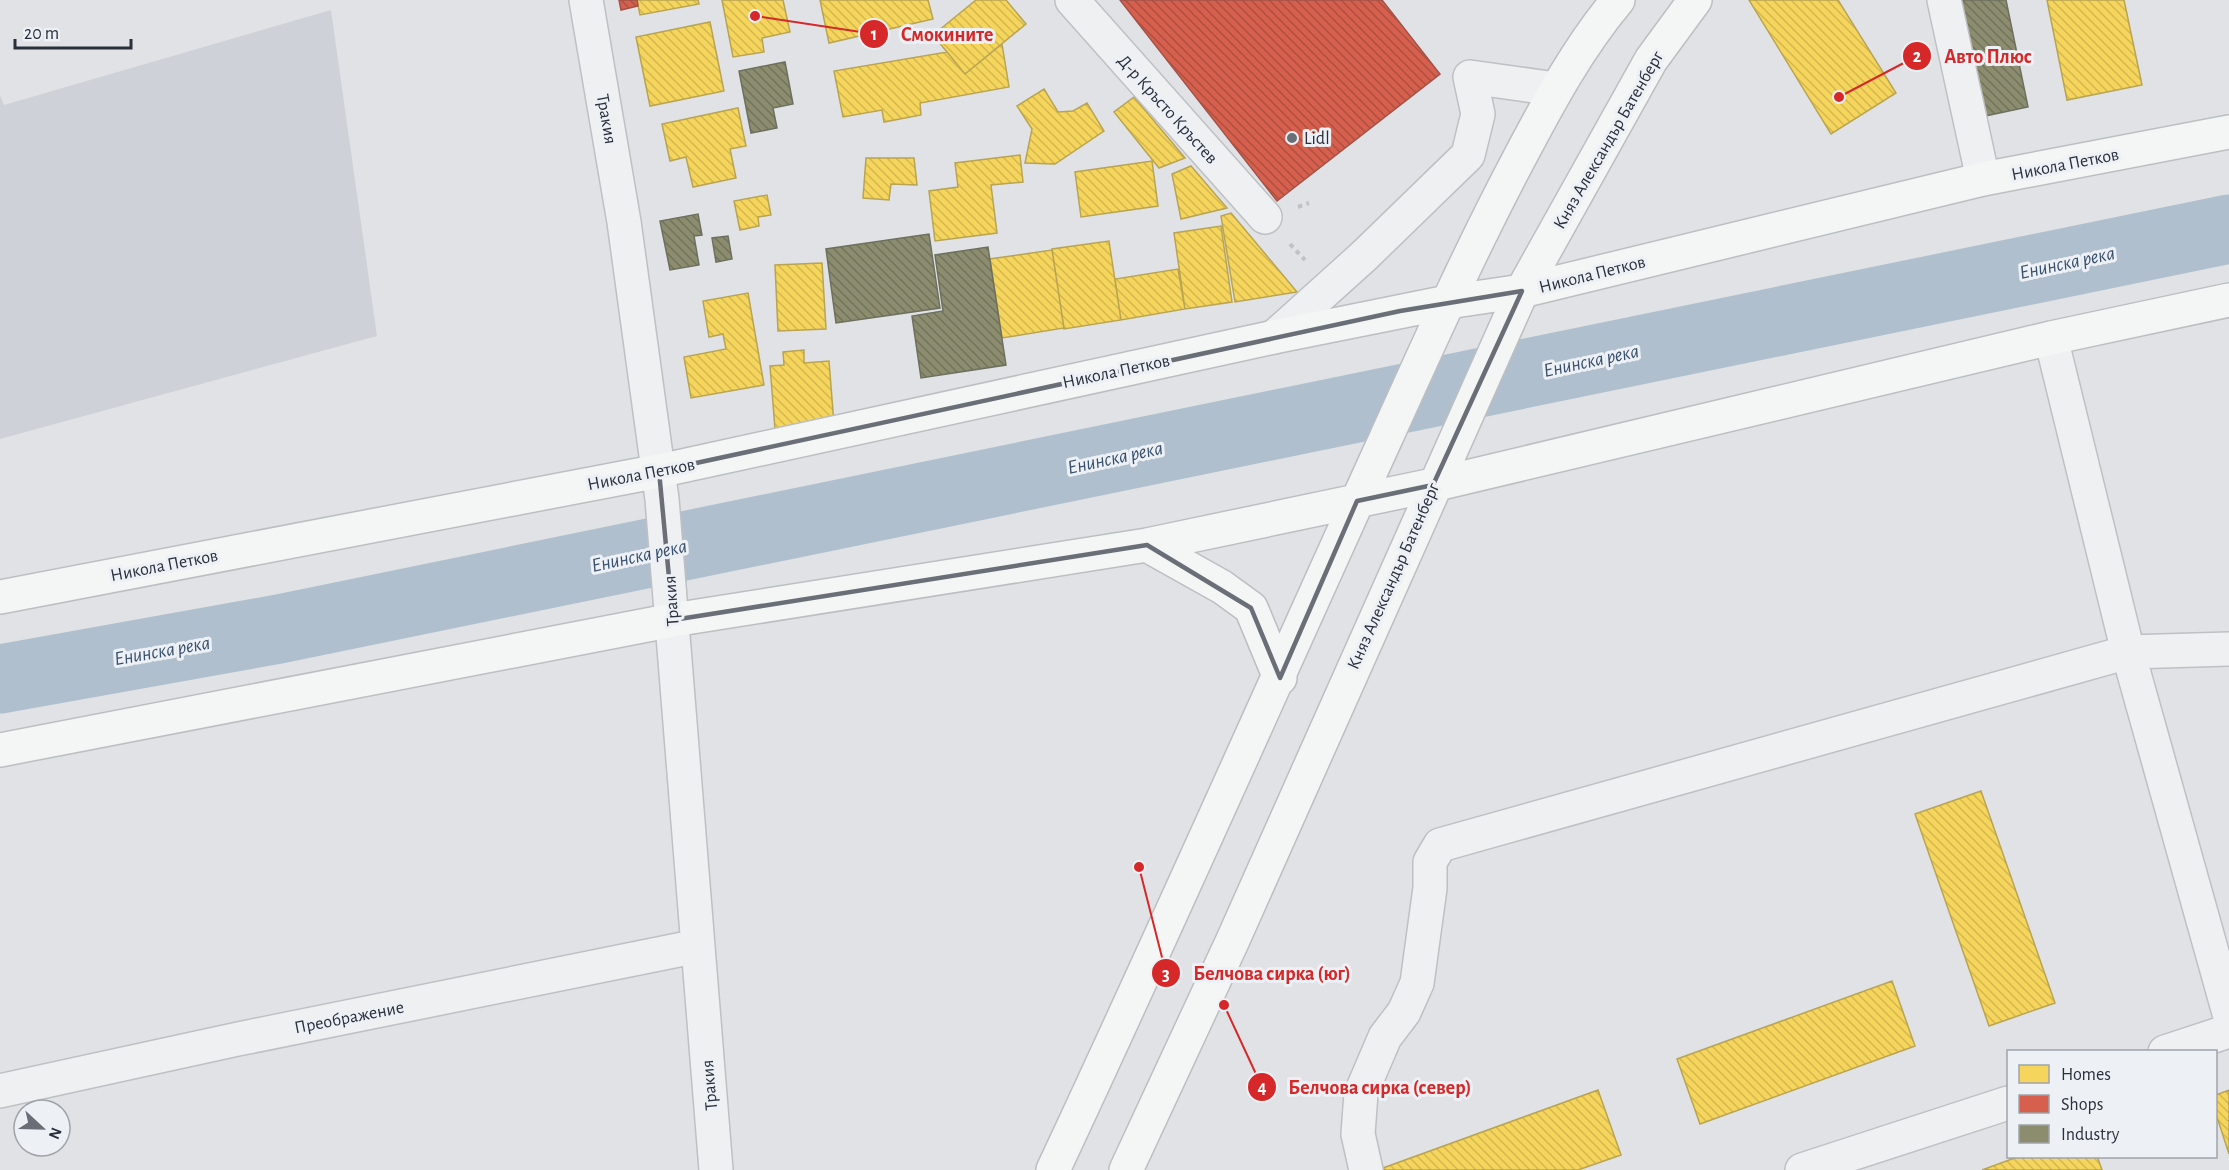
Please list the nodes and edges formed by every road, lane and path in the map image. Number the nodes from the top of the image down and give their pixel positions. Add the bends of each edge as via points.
1 (586, 0) edge
2 (1072, 0) edge
3 (1618, 0) edge
4 (1695, 0) edge
5 (1944, 0) edge
6 (1556, 89) junction
7 (2229, 132) edge
8 (1983, 179) junction
9 (1265, 217) dead end
10 (1522, 291) junction
11 (2229, 300) edge
12 (1448, 302) junction
13 (1274, 337) junction
14 (2051, 339) junction
15 (661, 485) junction
16 (1433, 485) junction
17 (1357, 501) junction
18 (1148, 545) junction
19 (0, 597) edge
20 (672, 605) junction
21 (2229, 649) edge
22 (2128, 652) junction
23 (1280, 678) junction
24 (0, 750) edge
25 (698, 946) junction
26 (2229, 1013) edge
27 (2229, 1031) edge
28 (2171, 1050) edge
29 (0, 1091) edge
30 (2007, 1102) edge
31 (716, 1170) edge
32 (1053, 1170) edge
33 (1126, 1170) edge
34 (1366, 1170) edge
35 (1802, 1170) edge

1 - 15 street, Тракия via 624,222
2 - 9 street, Д-р Кръсто Кръстев
3 - 6 main road via 1587,37
4 - 10 main road, Княз Александър Батенберг via 1651,60
5 - 8 street
6 - 12 main road
6 - 13 street via 1470,77 1478,114 1468,154
7 - 8 main road, Никола Петков
8 - 10 main road, Никола Петков
10 - 12 main road, Никола Петков
10 - 16 main road, Княз Александър Батенберг
11 - 14 main road
12 - 13 main road, Никола Петков
12 - 17 main road
13 - 15 main road, Никола Петков
14 - 16 main road
14 - 22 street
15 - 19 main road, Никола Петков
15 - 20 street, Тракия
16 - 17 main road
16 - 33 main road, Княз Александър Батенберг via 1232,942
17 - 18 main road
17 - 23 main road
18 - 20 main road
18 - 23 main road via 1251,608
20 - 24 main road
20 - 25 street, Тракия
21 - 22 street
22 - 26 street
22 - 34 street via 1440,844 1430,862 1418,982 1404,1012 1385,1037 1361,1093 1358,1134
23 - 32 main road
25 - 29 street, Преображение
25 - 31 street, Тракия
27 - 28 street
30 - 35 street

